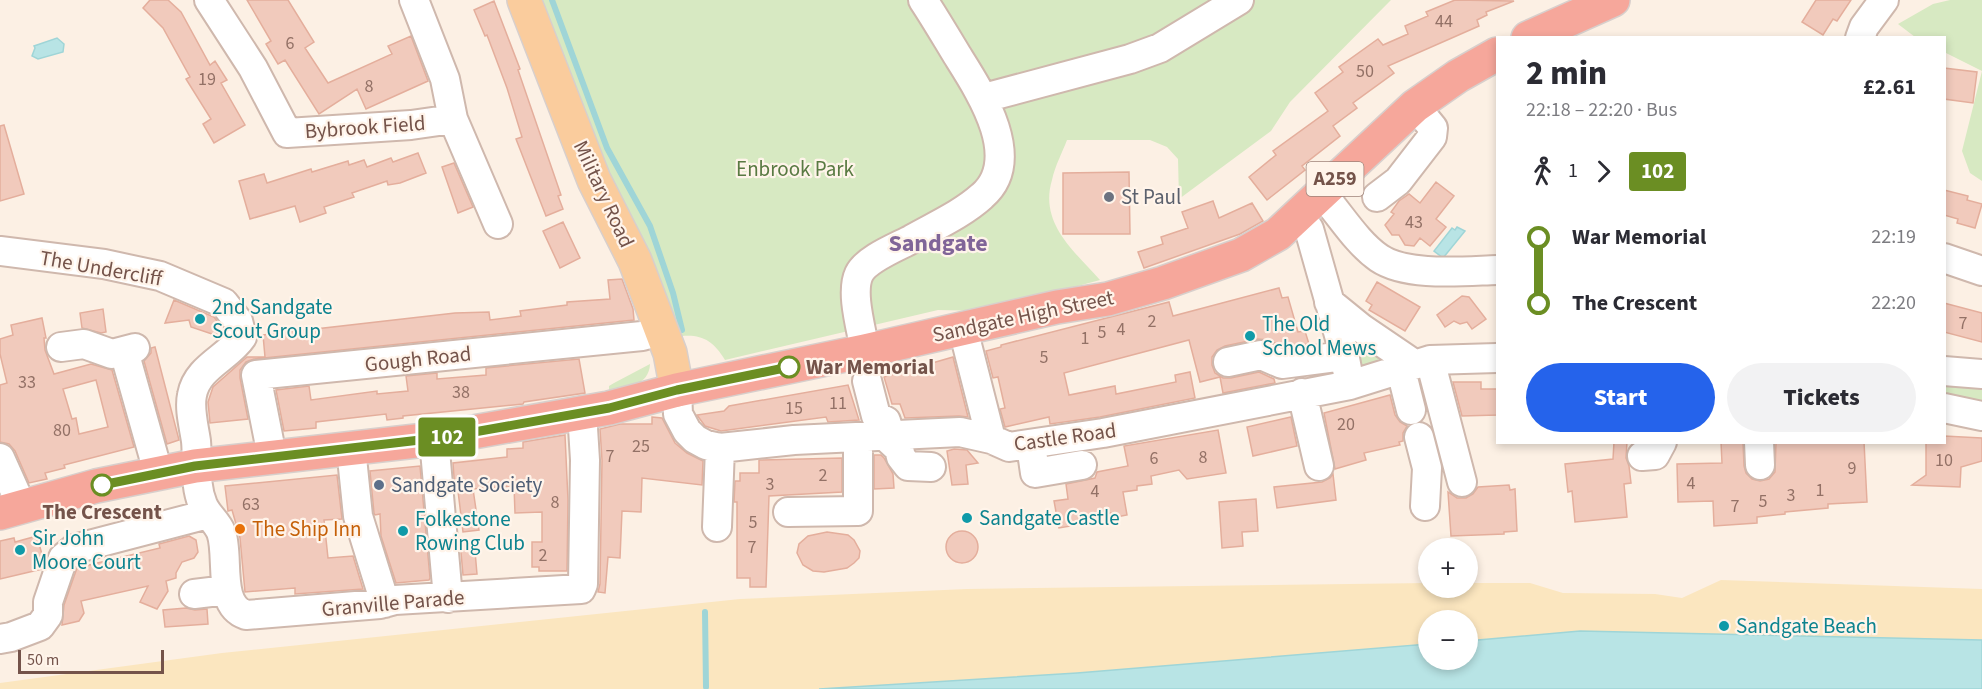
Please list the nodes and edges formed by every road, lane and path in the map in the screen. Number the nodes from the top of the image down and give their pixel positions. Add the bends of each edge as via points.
1 (209, 0) edge
2 (414, 0) edge
3 (524, 0) edge
4 (923, 0) edge
5 (1239, 0) edge
6 (1613, 0) edge
7 (1884, 0) edge
8 (1532, 36) edge
9 (1861, 36) edge
10 (1496, 55) edge
11 (984, 98) junction
12 (1415, 106) junction
13 (453, 119) junction
14 (1321, 193) junction
15 (1377, 197) dead end
16 (1298, 216) junction
17 (498, 224) dead end
18 (0, 251) edge
19 (1946, 259) edge
20 (1496, 270) edge
21 (1982, 271) edge
22 (1329, 302) junction
23 (963, 329) junction
24 (660, 331) junction
25 (61, 347) dead end
26 (1344, 353) junction
27 (1496, 358) edge
28 (1228, 362) dead end
29 (1415, 365) junction
30 (866, 366) junction
31 (1946, 371) edge
32 (1982, 374) edge
33 (1350, 385) junction
34 (677, 390) junction
35 (1302, 393) junction
36 (1946, 408) edge
37 (1411, 410) dead end
38 (582, 412) junction
39 (1982, 416) edge
40 (887, 436) junction
41 (858, 437) junction
42 (1419, 437) dead end
43 (434, 439) junction
44 (991, 439) junction
45 (1031, 445) junction
46 (351, 448) junction
47 (720, 448) junction
48 (272, 456) junction
49 (0, 458) edge
50 (1082, 465) dead end
51 (195, 466) junction
52 (931, 466) dead end
53 (1319, 466) dead end
54 (158, 472) junction
55 (1462, 482) dead end
56 (1425, 506) dead end
57 (11, 510) edge
58 (788, 512) dead end
59 (208, 514) junction
60 (717, 527) dead end
61 (194, 594) dead end
62 (229, 596) junction
63 (448, 598) junction
64 (385, 603) junction
65 (0, 639) edge

1 - 13 street, Bybrook Field via 253,68 287,133
2 - 13 street via 445,79
3 - 24 main road, Military Road via 594,180 635,261
4 - 11 street
5 - 11 street via 1160,48
6 - 8 highway
7 - 9 street
10 - 12 highway, A259
11 - 30 street via 997,136 999,157 996,175 982,196 872,261 860,273 856,287
12 - 14 highway, A259
12 - 15 street via 1433,128 1432,137 1398,181
13 - 17 street
14 - 16 highway, A259
14 - 20 street via 1368,248 1389,264 1421,269
16 - 22 street via 1309,229
16 - 23 highway, Sandgate High Street / A259 via 1278,234 1241,255 1163,283 1108,299
18 - 51 street, The Undercliff via 104,264 160,276 224,303 238,321 242,337 202,374 192,395
19 - 21 street
22 - 26 street
22 - 29 street
23 - 30 highway, Sandgate High Street / A259
23 - 44 street
24 - 34 main road, Military Road via 670,353
24 - 48 street, Gough Road via 642,336 256,375
25 - 54 street via 84,344 112,354 130,350
26 - 28 street via 1282,364 1261,355
26 - 33 street
27 - 29 street, Castle Road
29 - 33 street, Castle Road
29 - 37 street
29 - 55 street
30 - 34 highway, Sandgate High Street / A259
30 - 40 street via 876,416 886,421
31 - 32 street
33 - 35 street, Castle Road
34 - 38 highway, Sandgate High Street / A259
34 - 47 street, Castle Road via 678,414 687,431 695,439
35 - 45 street, Castle Road
35 - 53 street
36 - 39 street
38 - 43 highway, Sandgate High Street / A259
38 - 63 street, Granville Parade via 585,460 581,589
40 - 41 street, Castle Road
40 - 44 street, Castle Road via 960,432
40 - 52 street via 908,466
41 - 47 street, Castle Road
41 - 58 street via 858,511
42 - 56 street via 1427,470
43 - 46 highway, Sandgate High Street / A259
43 - 63 street
44 - 45 street, Castle Road via 1009,447
45 - 50 street via 1035,473
46 - 48 highway, Sandgate High Street / A259
46 - 64 street via 358,516
47 - 60 street
48 - 51 highway, Sandgate High Street / A259
49 - 57 street
51 - 54 highway, Sandgate High Street / A259
51 - 59 street
54 - 57 highway, Sandgate High Street / A259
59 - 62 street via 222,534
59 - 65 street via 74,549 63,558 48,602 48,615 40,626
61 - 62 street
62 - 64 street, Granville Parade via 236,610 246,615
63 - 64 street, Granville Parade

